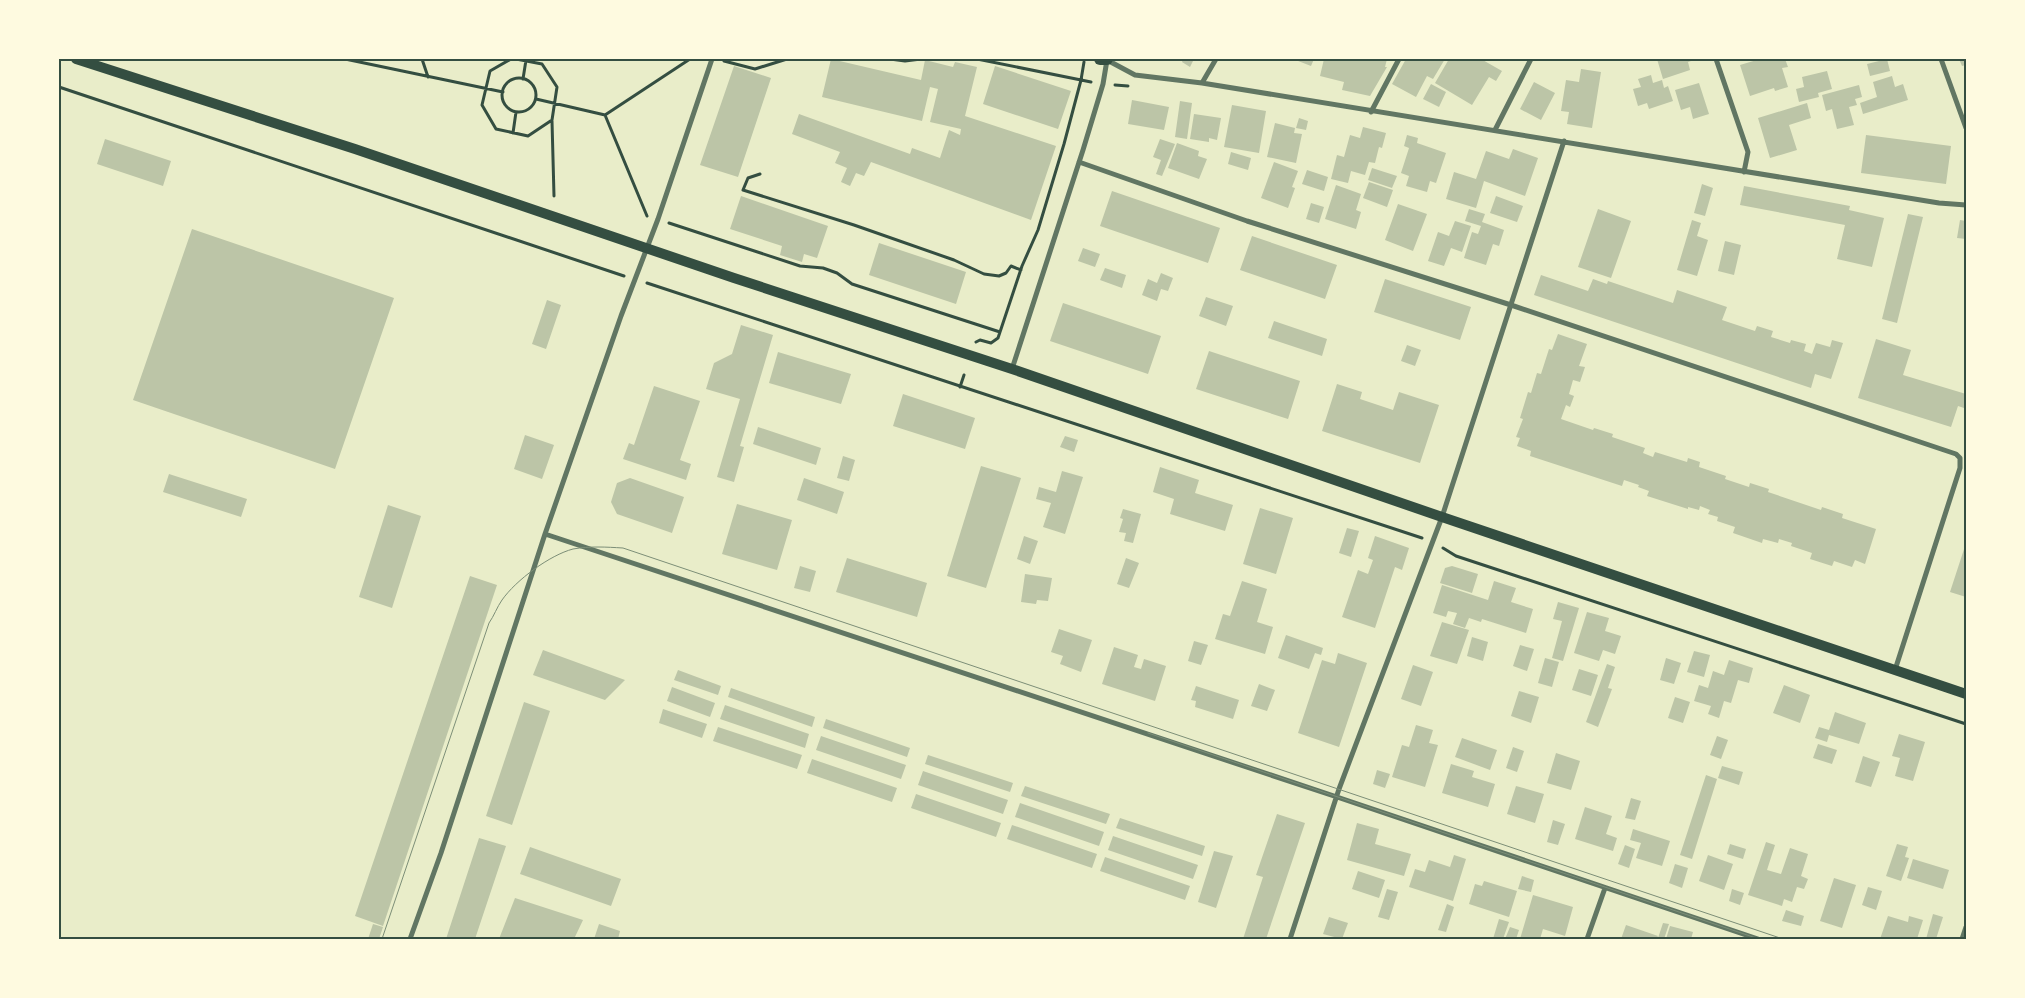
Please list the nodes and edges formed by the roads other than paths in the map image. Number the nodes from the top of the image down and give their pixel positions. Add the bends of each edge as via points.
1 (76, 59) edge
2 (712, 59) edge
3 (1105, 59) edge
4 (1216, 59) edge
5 (1399, 59) edge
6 (1531, 59) edge
7 (1716, 59) edge
8 (1941, 59) edge
9 (1202, 83) junction
10 (1371, 112) junction
11 (1966, 128) edge
12 (1494, 130) junction
13 (1564, 141) junction
14 (1079, 162) junction
15 (1744, 172) junction
16 (1966, 205) edge
17 (646, 247) junction
18 (1511, 304) junction
19 (1012, 369) junction
20 (1442, 517) junction
21 (545, 534) junction
22 (1894, 670) junction
23 (1966, 694) edge
24 (1337, 796) junction
25 (1605, 888) junction
26 (1966, 927) edge
27 (410, 939) edge
28 (1290, 939) edge
29 (1587, 939) edge
30 (1758, 939) edge
31 (1962, 939) edge

1 - 17 main road
2 - 17 street
3 - 9 street via 1135,75
3 - 14 street via 1103,84
4 - 9 street
5 - 10 street
6 - 12 street
7 - 15 street via 1748,152
8 - 11 street
9 - 10 street
10 - 12 street
12 - 13 street
13 - 15 street
13 - 18 street
14 - 18 street via 1247,221
14 - 19 street
15 - 16 street
17 - 19 main road
17 - 21 street
18 - 20 street
18 - 22 street via 1956,454 1960,458 1960,468
19 - 20 main road
20 - 22 main road
20 - 24 street
21 - 24 street
21 - 27 street
22 - 23 main road
24 - 25 street
24 - 28 street
25 - 29 street
25 - 30 street
26 - 31 street

